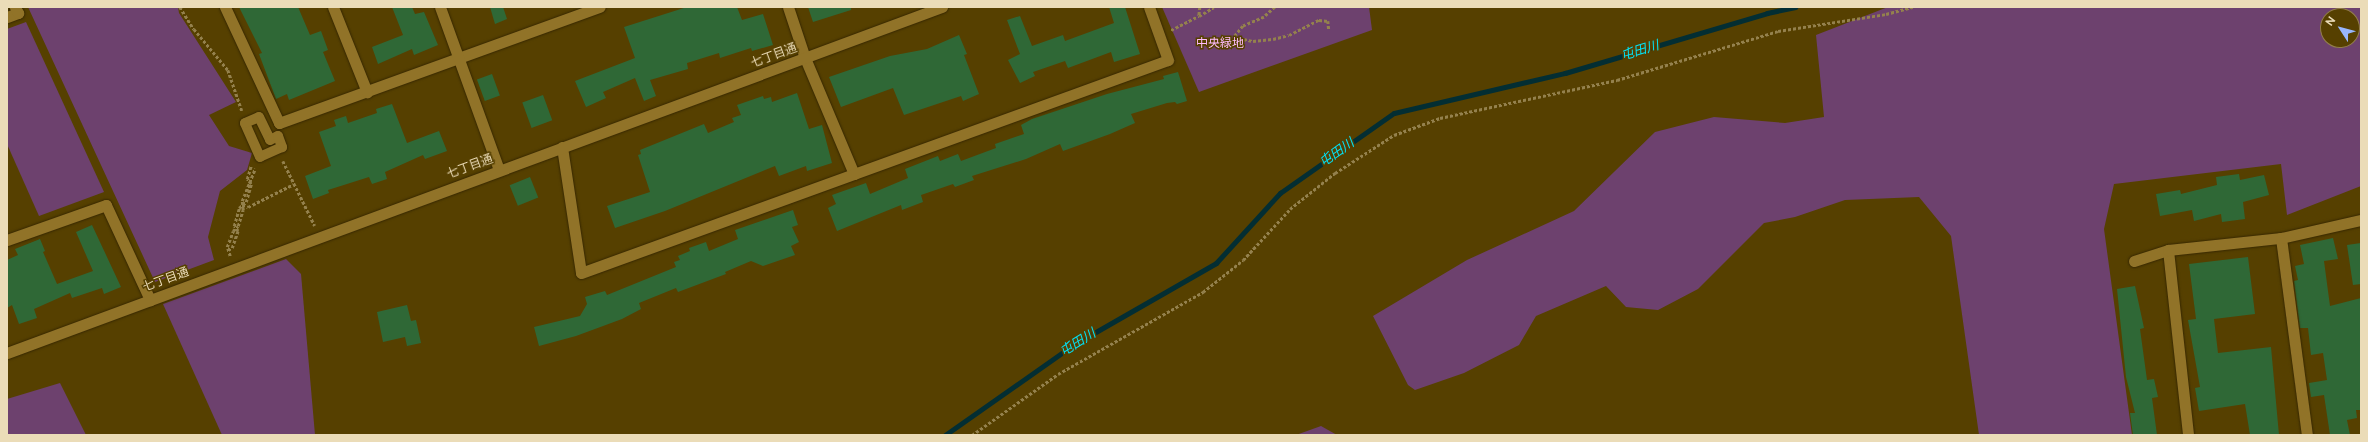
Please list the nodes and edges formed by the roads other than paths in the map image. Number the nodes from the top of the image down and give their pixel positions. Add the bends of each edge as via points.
1 (15, 7) edge
2 (225, 7) edge
3 (333, 7) edge
4 (440, 7) edge
5 (600, 7) edge
6 (788, 7) edge
7 (942, 7) edge
8 (1149, 7) edge
9 (7, 17) edge
10 (805, 58) junction
11 (459, 59) junction
12 (367, 92) junction
13 (562, 147) junction
14 (258, 152) joint
15 (499, 170) junction
16 (854, 174) junction
17 (2361, 220) edge
18 (2281, 238) junction
19 (7, 240) edge
20 (2168, 250) junction
21 (2134, 261) dead end
22 (150, 300) junction
23 (7, 353) edge
24 (2188, 435) edge
25 (2307, 435) edge

1 - 9 street via 18,13
2 - 12 street via 279,123
3 - 12 street
4 - 11 street
5 - 11 street
6 - 10 street
7 - 10 street, 七丁目通
8 - 16 street via 1168,60
10 - 13 street, 七丁目通
10 - 16 street
11 - 12 street
11 - 15 street
13 - 15 street, 七丁目通
13 - 16 street via 581,273
14 - 14 street via 260,157 282,147 278,136 270,140 259,117 247,122
15 - 22 street, 七丁目通
17 - 18 street
18 - 20 street
18 - 25 street
19 - 22 street via 106,205
20 - 21 street
20 - 24 street
22 - 23 street, 七丁目通

